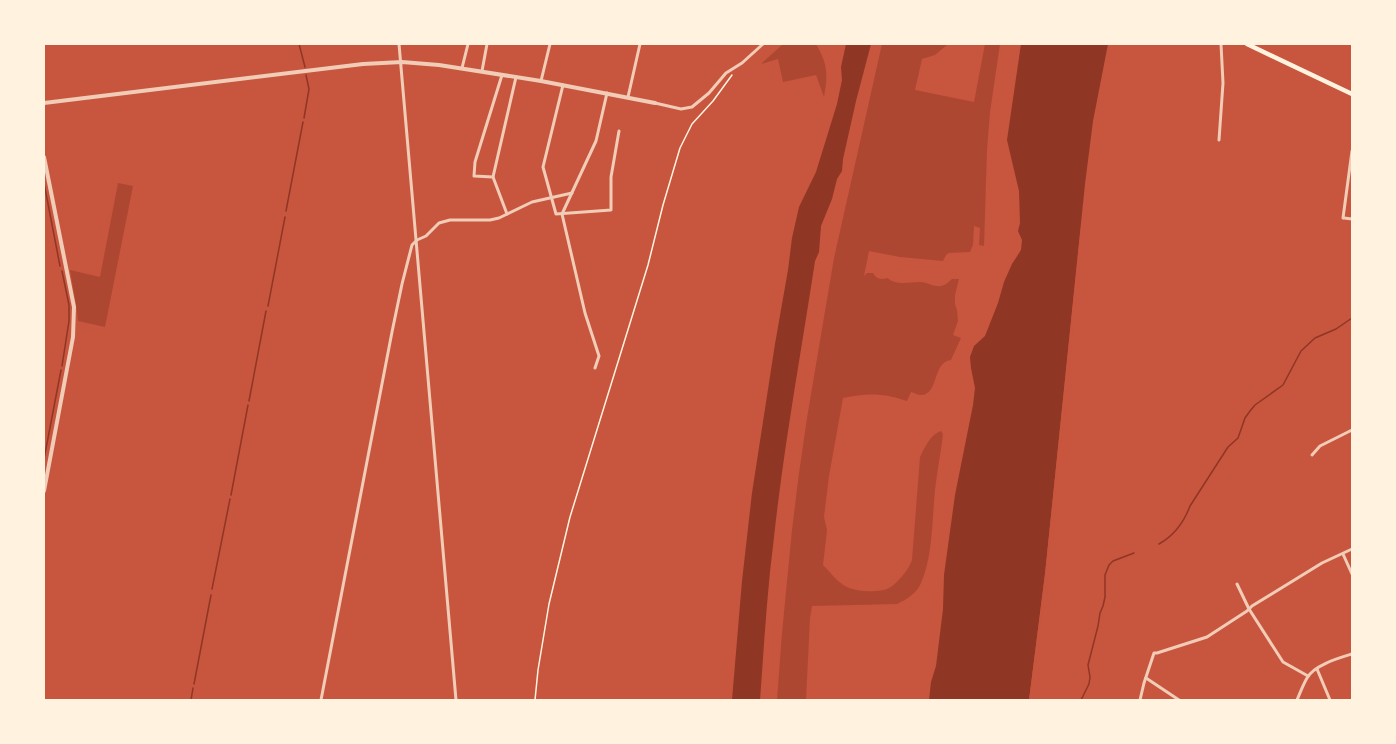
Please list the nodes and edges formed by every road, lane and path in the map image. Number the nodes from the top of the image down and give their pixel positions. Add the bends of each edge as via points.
1 (399, 44) edge
2 (468, 44) edge
3 (487, 44) edge
4 (550, 44) edge
5 (640, 44) edge
6 (763, 44) edge
7 (1221, 44) edge
8 (1247, 44) edge
9 (402, 62) junction
10 (462, 68) junction
11 (482, 72) junction
12 (502, 75) junction
13 (516, 77) junction
14 (730, 77) dead end
15 (541, 81) junction
16 (563, 85) junction
17 (608, 93) junction
18 (1353, 94) edge
19 (628, 98) junction
20 (44, 103) edge
21 (655, 103) joint
22 (619, 131) dead end
23 (1220, 140) dead end
24 (1353, 152) edge
25 (44, 156) edge
26 (493, 177) junction
27 (572, 193) junction
28 (551, 198) junction
29 (507, 214) junction
30 (562, 214) junction
31 (1353, 219) edge
32 (417, 240) junction
33 (596, 368) dead end
34 (1353, 430) edge
35 (1312, 455) dead end
36 (44, 491) edge
37 (1353, 549) edge
38 (1343, 554) junction
39 (1353, 574) edge
40 (1237, 584) dead end
41 (1249, 609) junction
42 (1353, 654) edge
43 (1317, 669) junction
44 (1308, 676) junction
45 (1146, 678) junction
46 (321, 700) edge
47 (456, 700) edge
48 (535, 700) edge
49 (1140, 700) edge
50 (1179, 700) edge
51 (1298, 700) edge
52 (1330, 700) edge

1 - 9 street
2 - 10 street
3 - 11 street
4 - 15 street
5 - 19 street
6 - 21 street via 692,107 681,109
7 - 23 street
8 - 18 main road
9 - 10 street
9 - 20 street
9 - 32 street
10 - 11 street
11 - 12 street
12 - 13 street
12 - 26 street via 475,162 474,176
13 - 15 street
13 - 26 street
14 - 48 path via 692,124 680,147 561,550
15 - 16 street
16 - 17 street
16 - 28 street via 543,167
17 - 19 street
17 - 27 street via 596,141
19 - 21 street
22 - 30 street via 611,210
24 - 31 street via 1344,218
25 - 36 street via 74,316
26 - 29 street
27 - 28 street
27 - 30 street
28 - 29 street
28 - 30 street via 556,214
29 - 32 street via 490,220 439,223
30 - 33 street via 599,356
32 - 46 street via 412,245 400,293
32 - 47 street
34 - 35 street via 1320,446
37 - 38 street
38 - 39 street
38 - 41 street
40 - 41 street
41 - 44 street via 1283,662
41 - 45 street via 1207,637 1154,653
42 - 43 street
43 - 44 street
43 - 52 street
44 - 51 street
45 - 49 street
45 - 50 street

